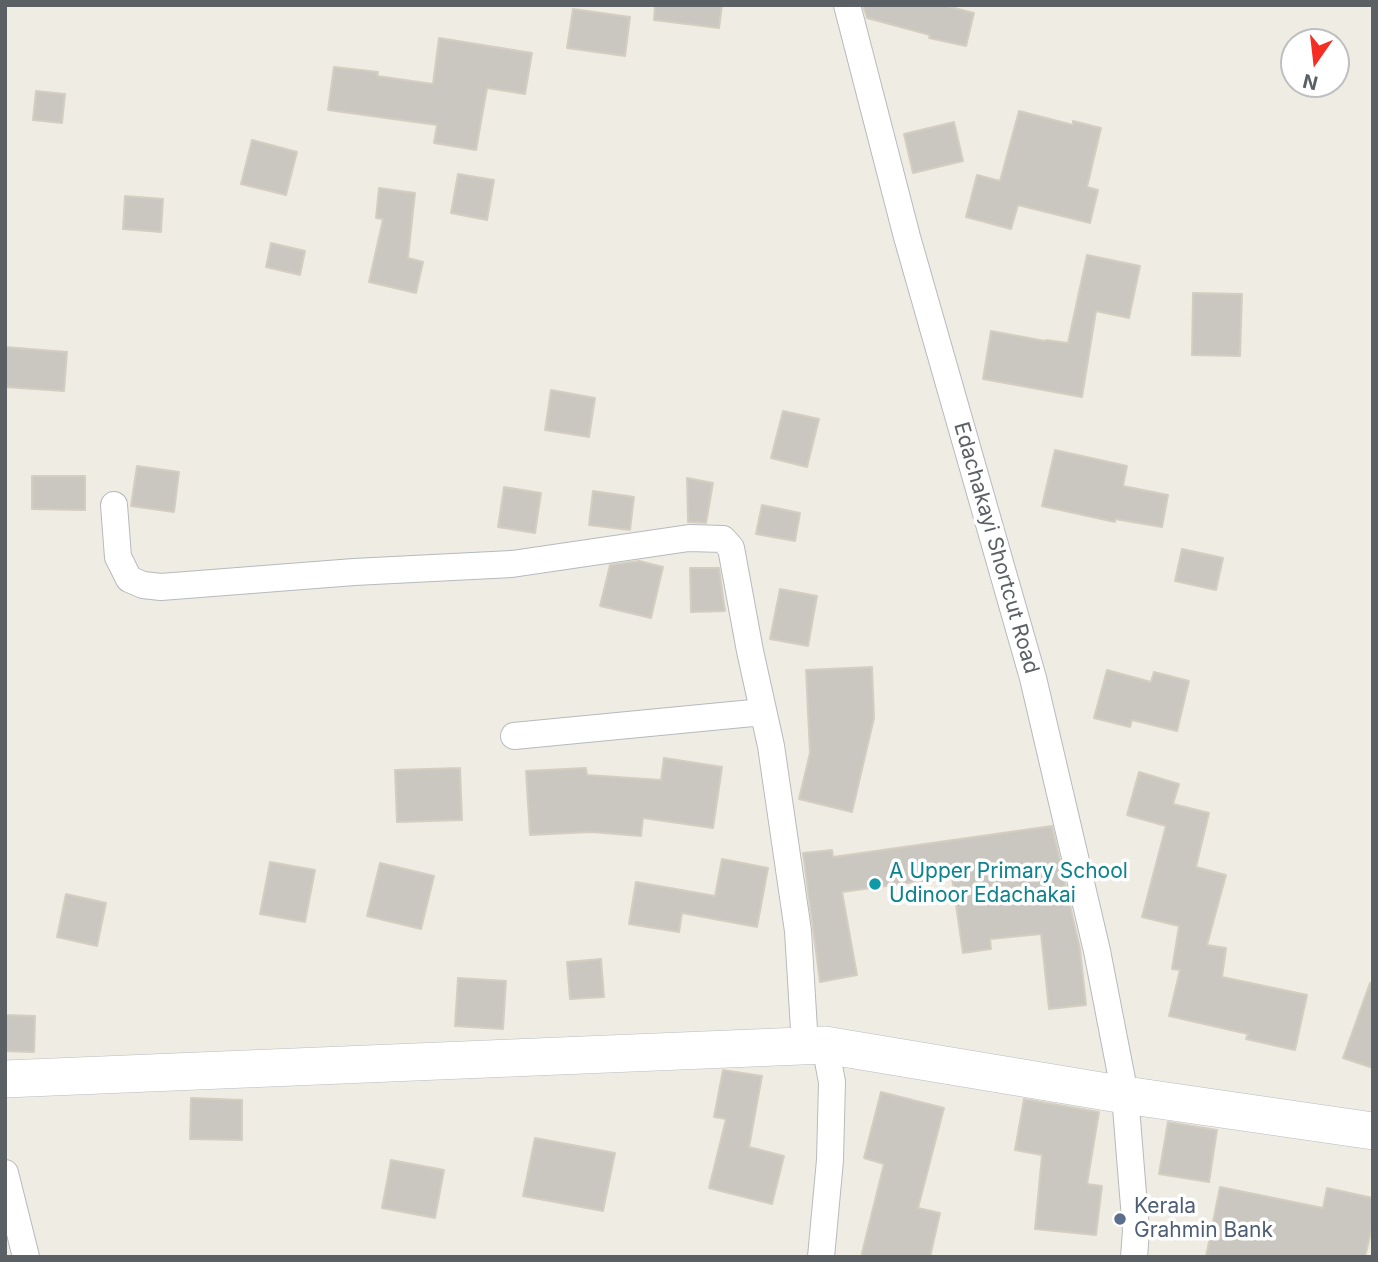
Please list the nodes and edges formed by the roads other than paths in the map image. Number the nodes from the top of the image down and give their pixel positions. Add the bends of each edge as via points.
1 (847, 5) edge
2 (114, 505) dead end
3 (763, 712) junction
4 (514, 736) dead end
5 (815, 1046) junction
6 (5, 1079) edge
7 (1125, 1095) junction
8 (1373, 1131) edge
9 (5, 1173) edge
10 (26, 1257) edge
11 (821, 1257) edge
12 (1134, 1257) edge

1 - 7 street, Edachakayi Shortcut Road via 907,237 1034,678
2 - 3 street via 118,557 129,579 161,587 512,564 689,538 723,539 731,548
3 - 4 street
3 - 5 street
5 - 6 main road
5 - 7 main road
5 - 11 street via 832,1082
7 - 8 main road
7 - 12 street, Edachakayi Shortcut Road
9 - 10 street

